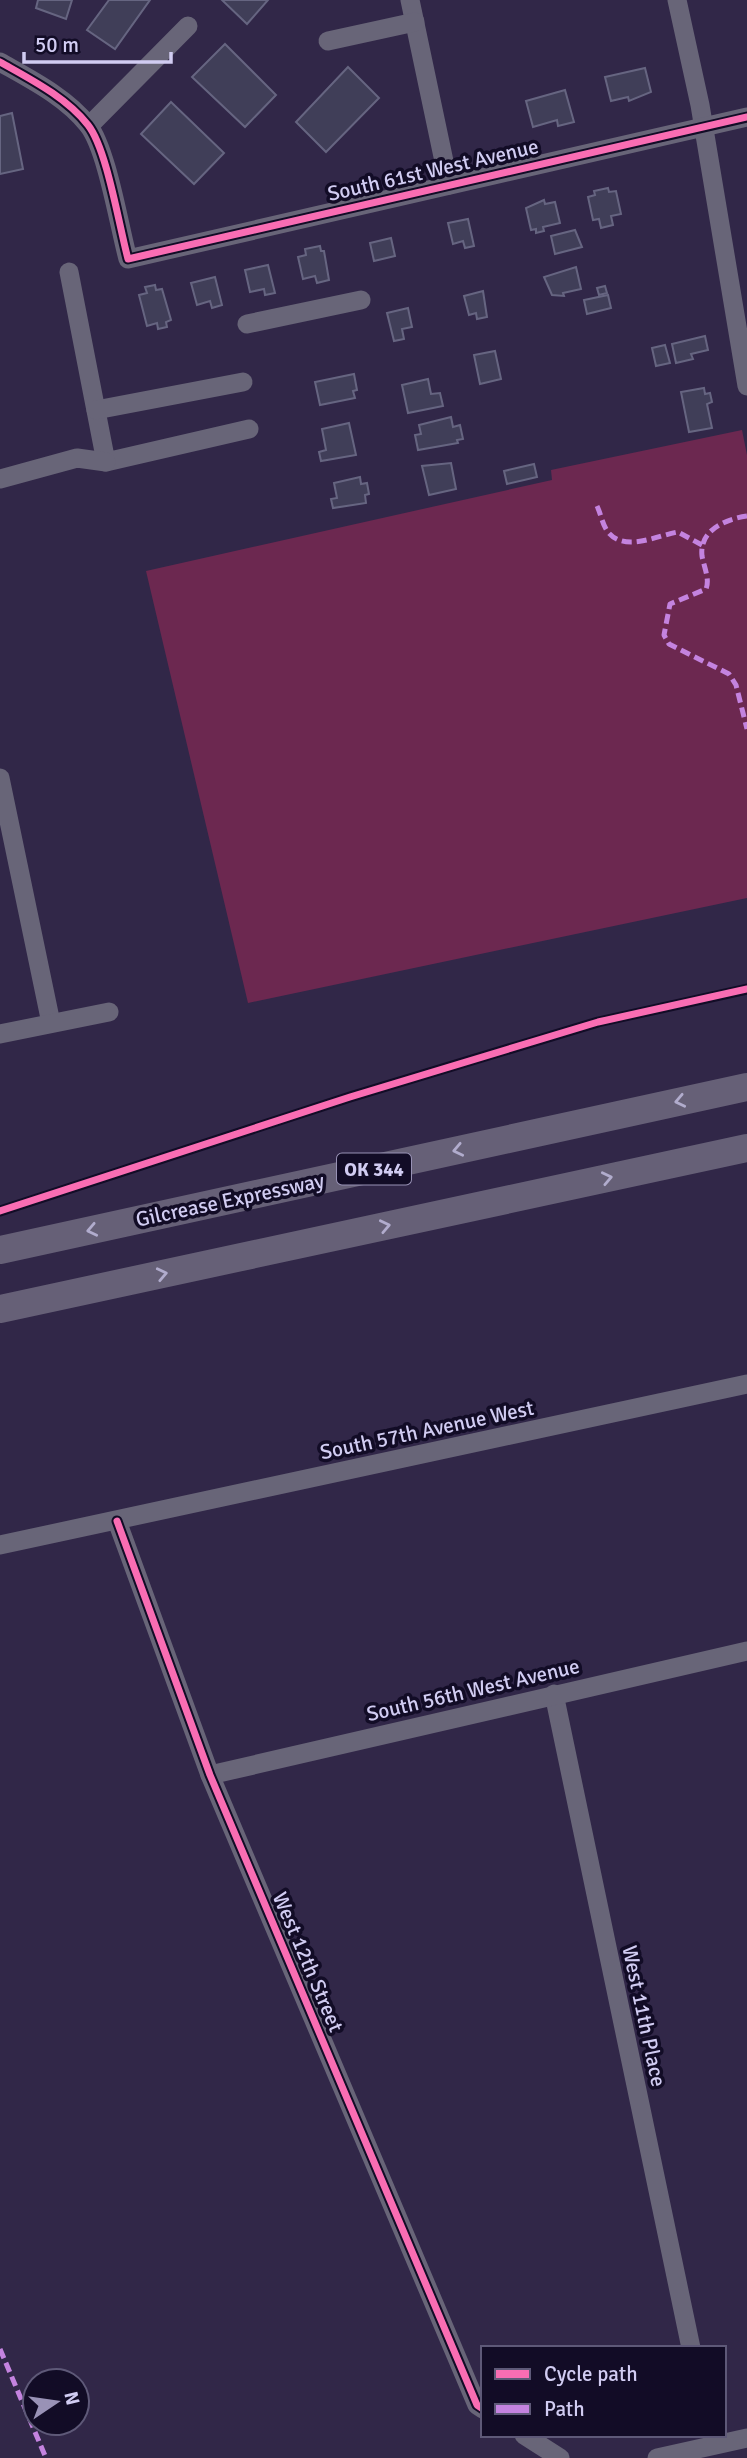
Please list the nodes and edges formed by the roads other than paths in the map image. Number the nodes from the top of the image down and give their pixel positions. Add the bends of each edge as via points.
1 (410, 0) edge
2 (677, 0) edge
3 (415, 22) junction
4 (188, 26) dead end
5 (328, 41) dead end
6 (0, 62) edge
7 (747, 117) edge
8 (89, 126) junction
9 (703, 127) junction
10 (449, 185) junction
11 (69, 272) dead end
12 (361, 300) dead end
13 (247, 324) dead end
14 (243, 382) dead end
15 (747, 386) edge
16 (96, 410) junction
17 (249, 429) dead end
18 (106, 462) junction
19 (0, 479) edge
20 (0, 778) edge
21 (109, 1012) dead end
22 (51, 1023) junction
23 (0, 1034) edge
24 (747, 1087) edge
25 (747, 1148) edge
26 (0, 1250) edge
27 (0, 1309) edge
28 (747, 1384) edge
29 (117, 1521) junction
30 (0, 1545) edge
31 (747, 1651) edge
32 (554, 1693) junction
33 (210, 1775) junction
34 (691, 2346) edge
35 (481, 2408) edge
36 (527, 2437) edge
37 (747, 2438) edge
38 (710, 2440) edge
39 (560, 2458) edge
40 (657, 2458) edge

1 - 3 street
2 - 9 street
3 - 5 street
3 - 10 street
4 - 8 street
6 - 8 street via 61,100
7 - 9 street, South 61st West Avenue
8 - 10 street, South 61st West Avenue via 103,161 128,259
9 - 10 street, South 61st West Avenue
9 - 15 street
11 - 16 street
12 - 13 street
14 - 16 street
16 - 18 street
17 - 18 street
18 - 19 street via 77,458
20 - 22 street
21 - 22 street
22 - 23 street
24 -> 26 highway, Gilcrease Expressway / OK 344
27 -> 25 highway
28 - 29 street, South 57th Avenue West
29 - 30 street, South 57th Avenue West
29 - 33 street, West 12th Street
31 - 32 street, South 56th West Avenue
32 - 33 street, South 56th West Avenue
32 - 34 street, West 11th Place
33 - 35 street, West 12th Street
36 - 39 street
37 - 38 street
38 - 40 street

